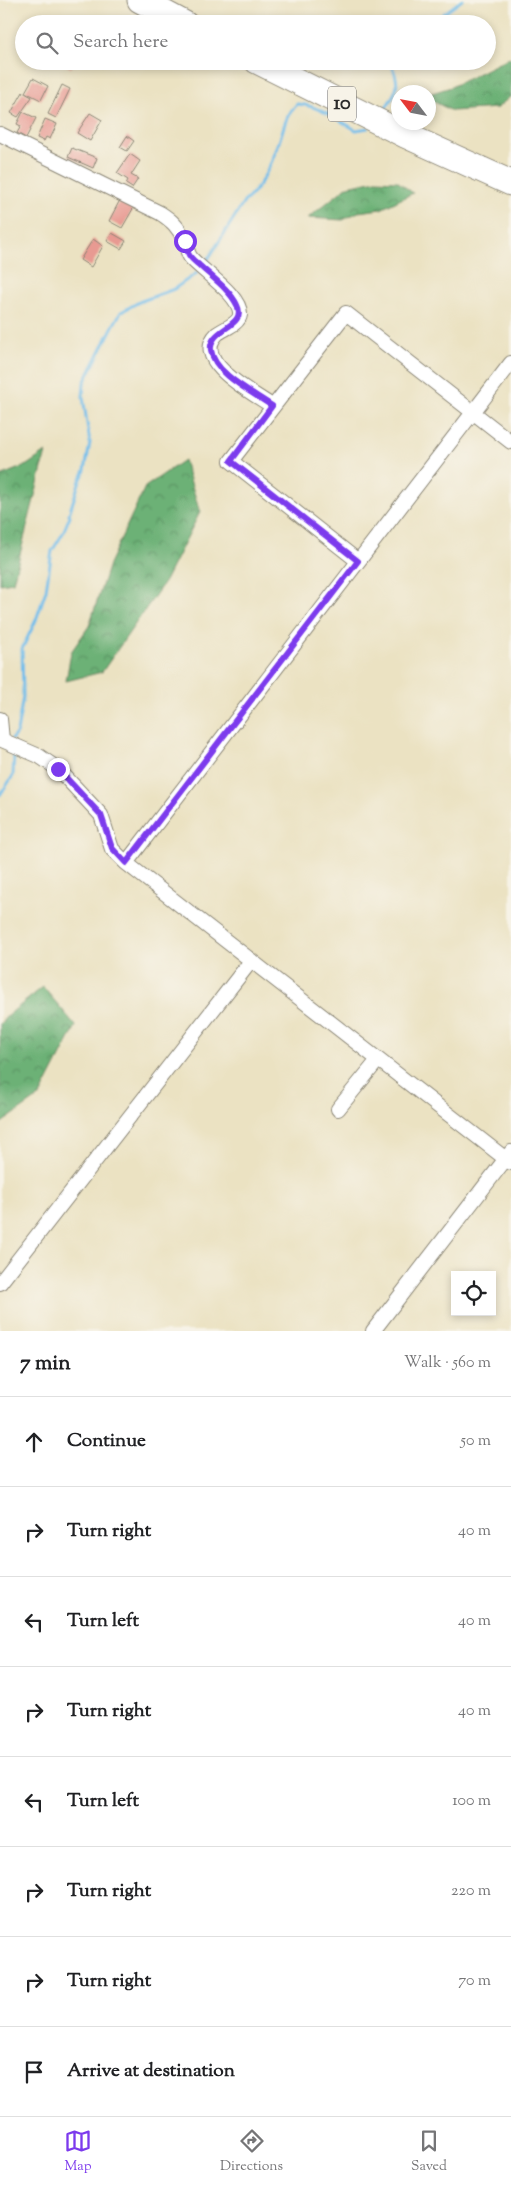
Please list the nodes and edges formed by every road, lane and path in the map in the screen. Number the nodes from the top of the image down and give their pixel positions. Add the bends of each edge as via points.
1 (140, 0) edge
2 (168, 15) edge
3 (274, 70) edge
4 (0, 134) edge
5 (511, 183) edge
6 (511, 364) edge
7 (272, 406) junction
8 (473, 412) junction
9 (511, 442) edge
10 (358, 561) junction
11 (0, 719) edge
12 (126, 863) junction
13 (251, 961) junction
14 (378, 1060) junction
15 (338, 1109) dead end
16 (509, 1158) edge
17 (0, 1283) edge
18 (373, 1331) edge

1 - 2 highway
3 - 5 highway, 10
4 - 7 street via 160,212 174,223 190,256 232,296 238,307 240,315 237,321 213,340 210,349 214,362 224,374
6 - 8 street
7 - 8 street via 346,313
7 - 10 street via 231,461
8 - 9 street
8 - 10 street
10 - 12 street
11 - 12 street via 2,740 58,769 96,809 105,822 112,848
12 - 13 street
13 - 14 street
13 - 17 street
14 - 15 street
14 - 16 street
16 - 18 street

